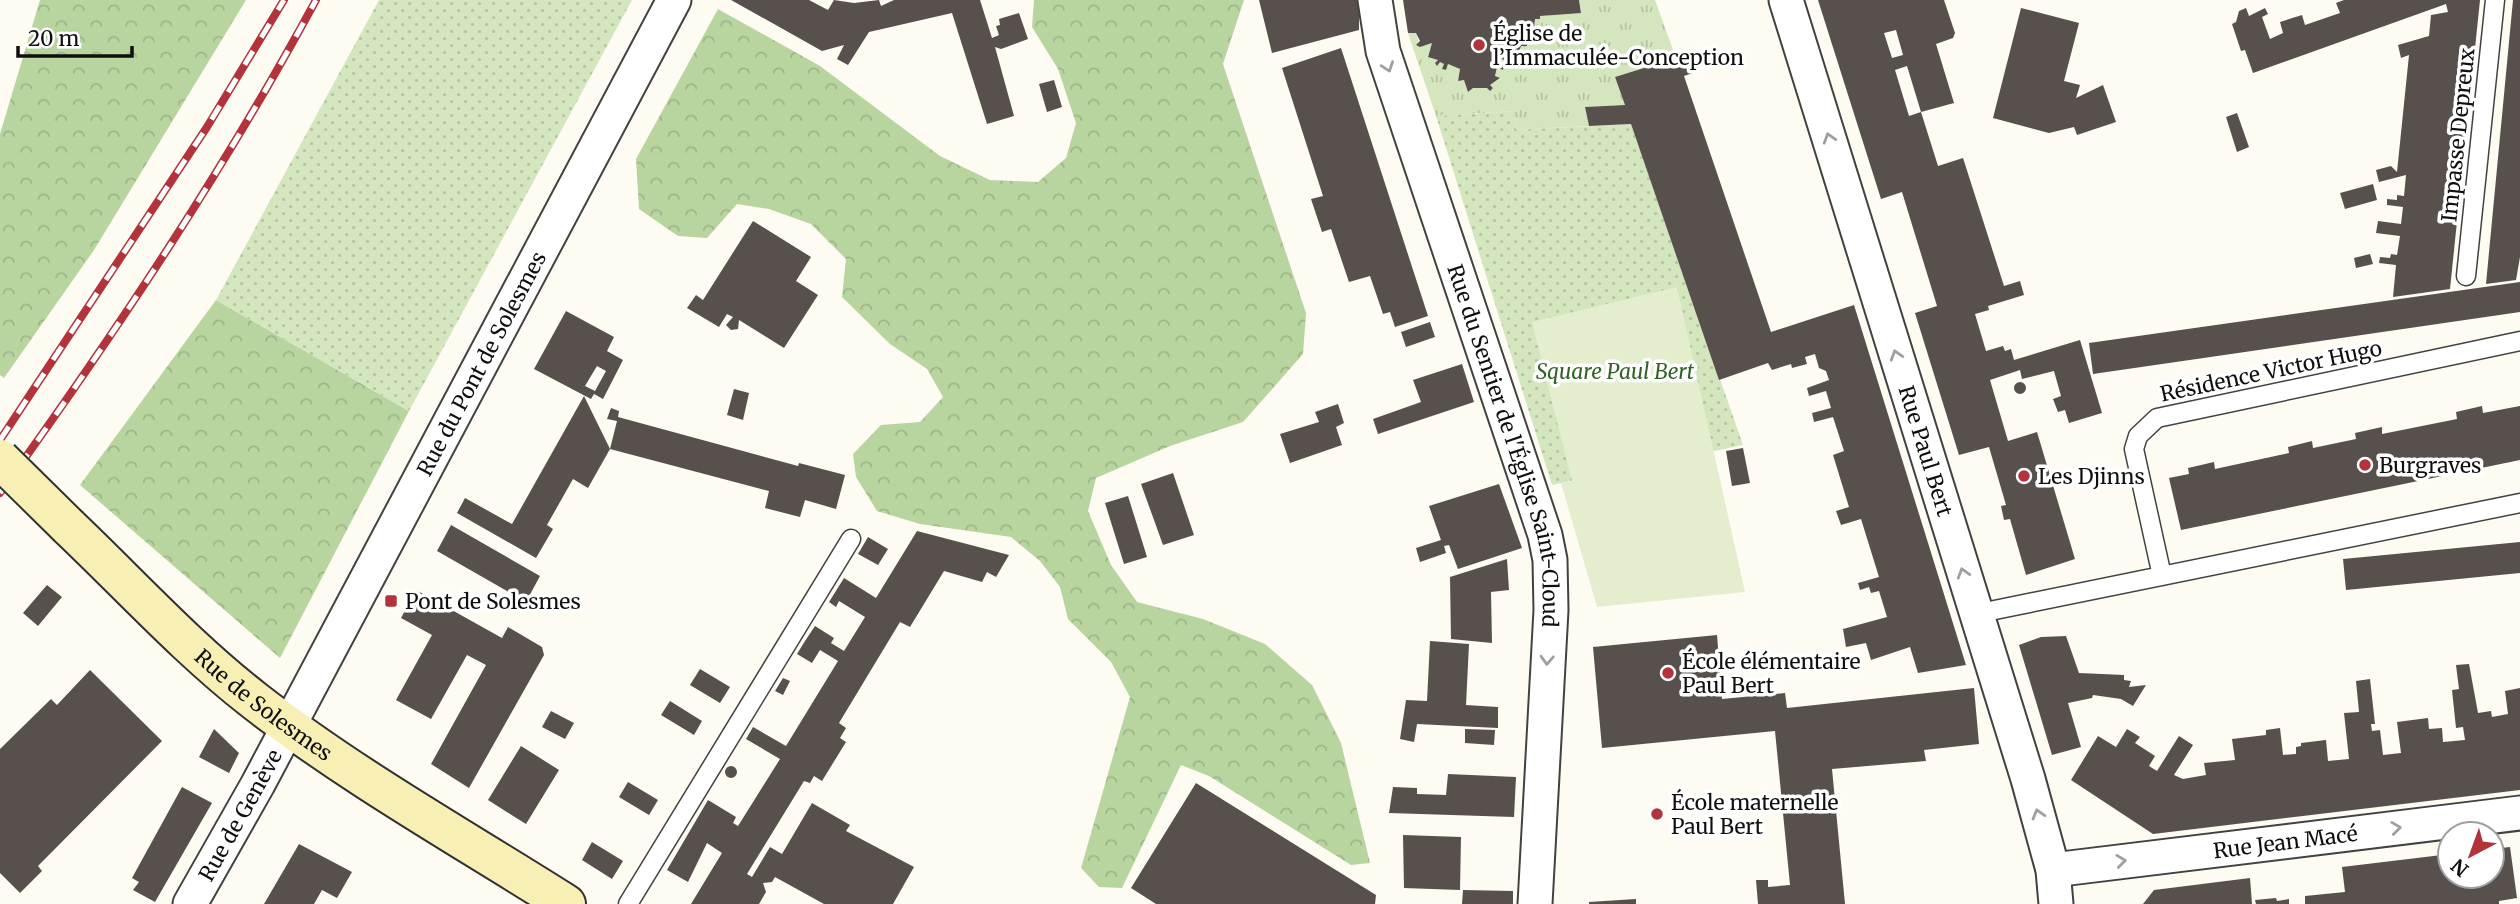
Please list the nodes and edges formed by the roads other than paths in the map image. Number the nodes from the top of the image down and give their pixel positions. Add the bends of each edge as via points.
1 (674, 0) edge
2 (1375, 0) edge
3 (1786, 0) edge
4 (2495, 0) edge
5 (2466, 276) dead end
6 (2520, 341) edge
7 (0, 460) edge
8 (2520, 503) edge
9 (851, 539) dead end
10 (2162, 576) junction
11 (1975, 614) junction
12 (289, 726) junction
13 (2520, 813) edge
14 (2053, 870) junction
15 (190, 904) edge
16 (566, 904) edge
17 (628, 904) edge
18 (1535, 904) edge
19 (2056, 904) edge

1 - 12 street, Rue du Pont de Solesmes
2 -> 18 street, Rue du Sentier de l'Église Saint-Cloud via 1383,51 1550,560
11 -> 3 street, Rue Paul Bert
4 - 5 lane, Impasse Depreux
6 - 10 lane, Résidence Victor Hugo via 2157,418 2138,436 2134,449
7 - 12 main road, Rue de Solesmes, bridge via 203,656
8 - 10 lane
9 - 17 lane
10 - 11 lane
14 -> 11 street, Rue Paul Bert
12 - 15 street, Rue de Genève
12 - 16 main road, Rue de Solesmes
14 -> 13 street, Rue Jean Macé
14 - 19 street, Rue Paul Bert

